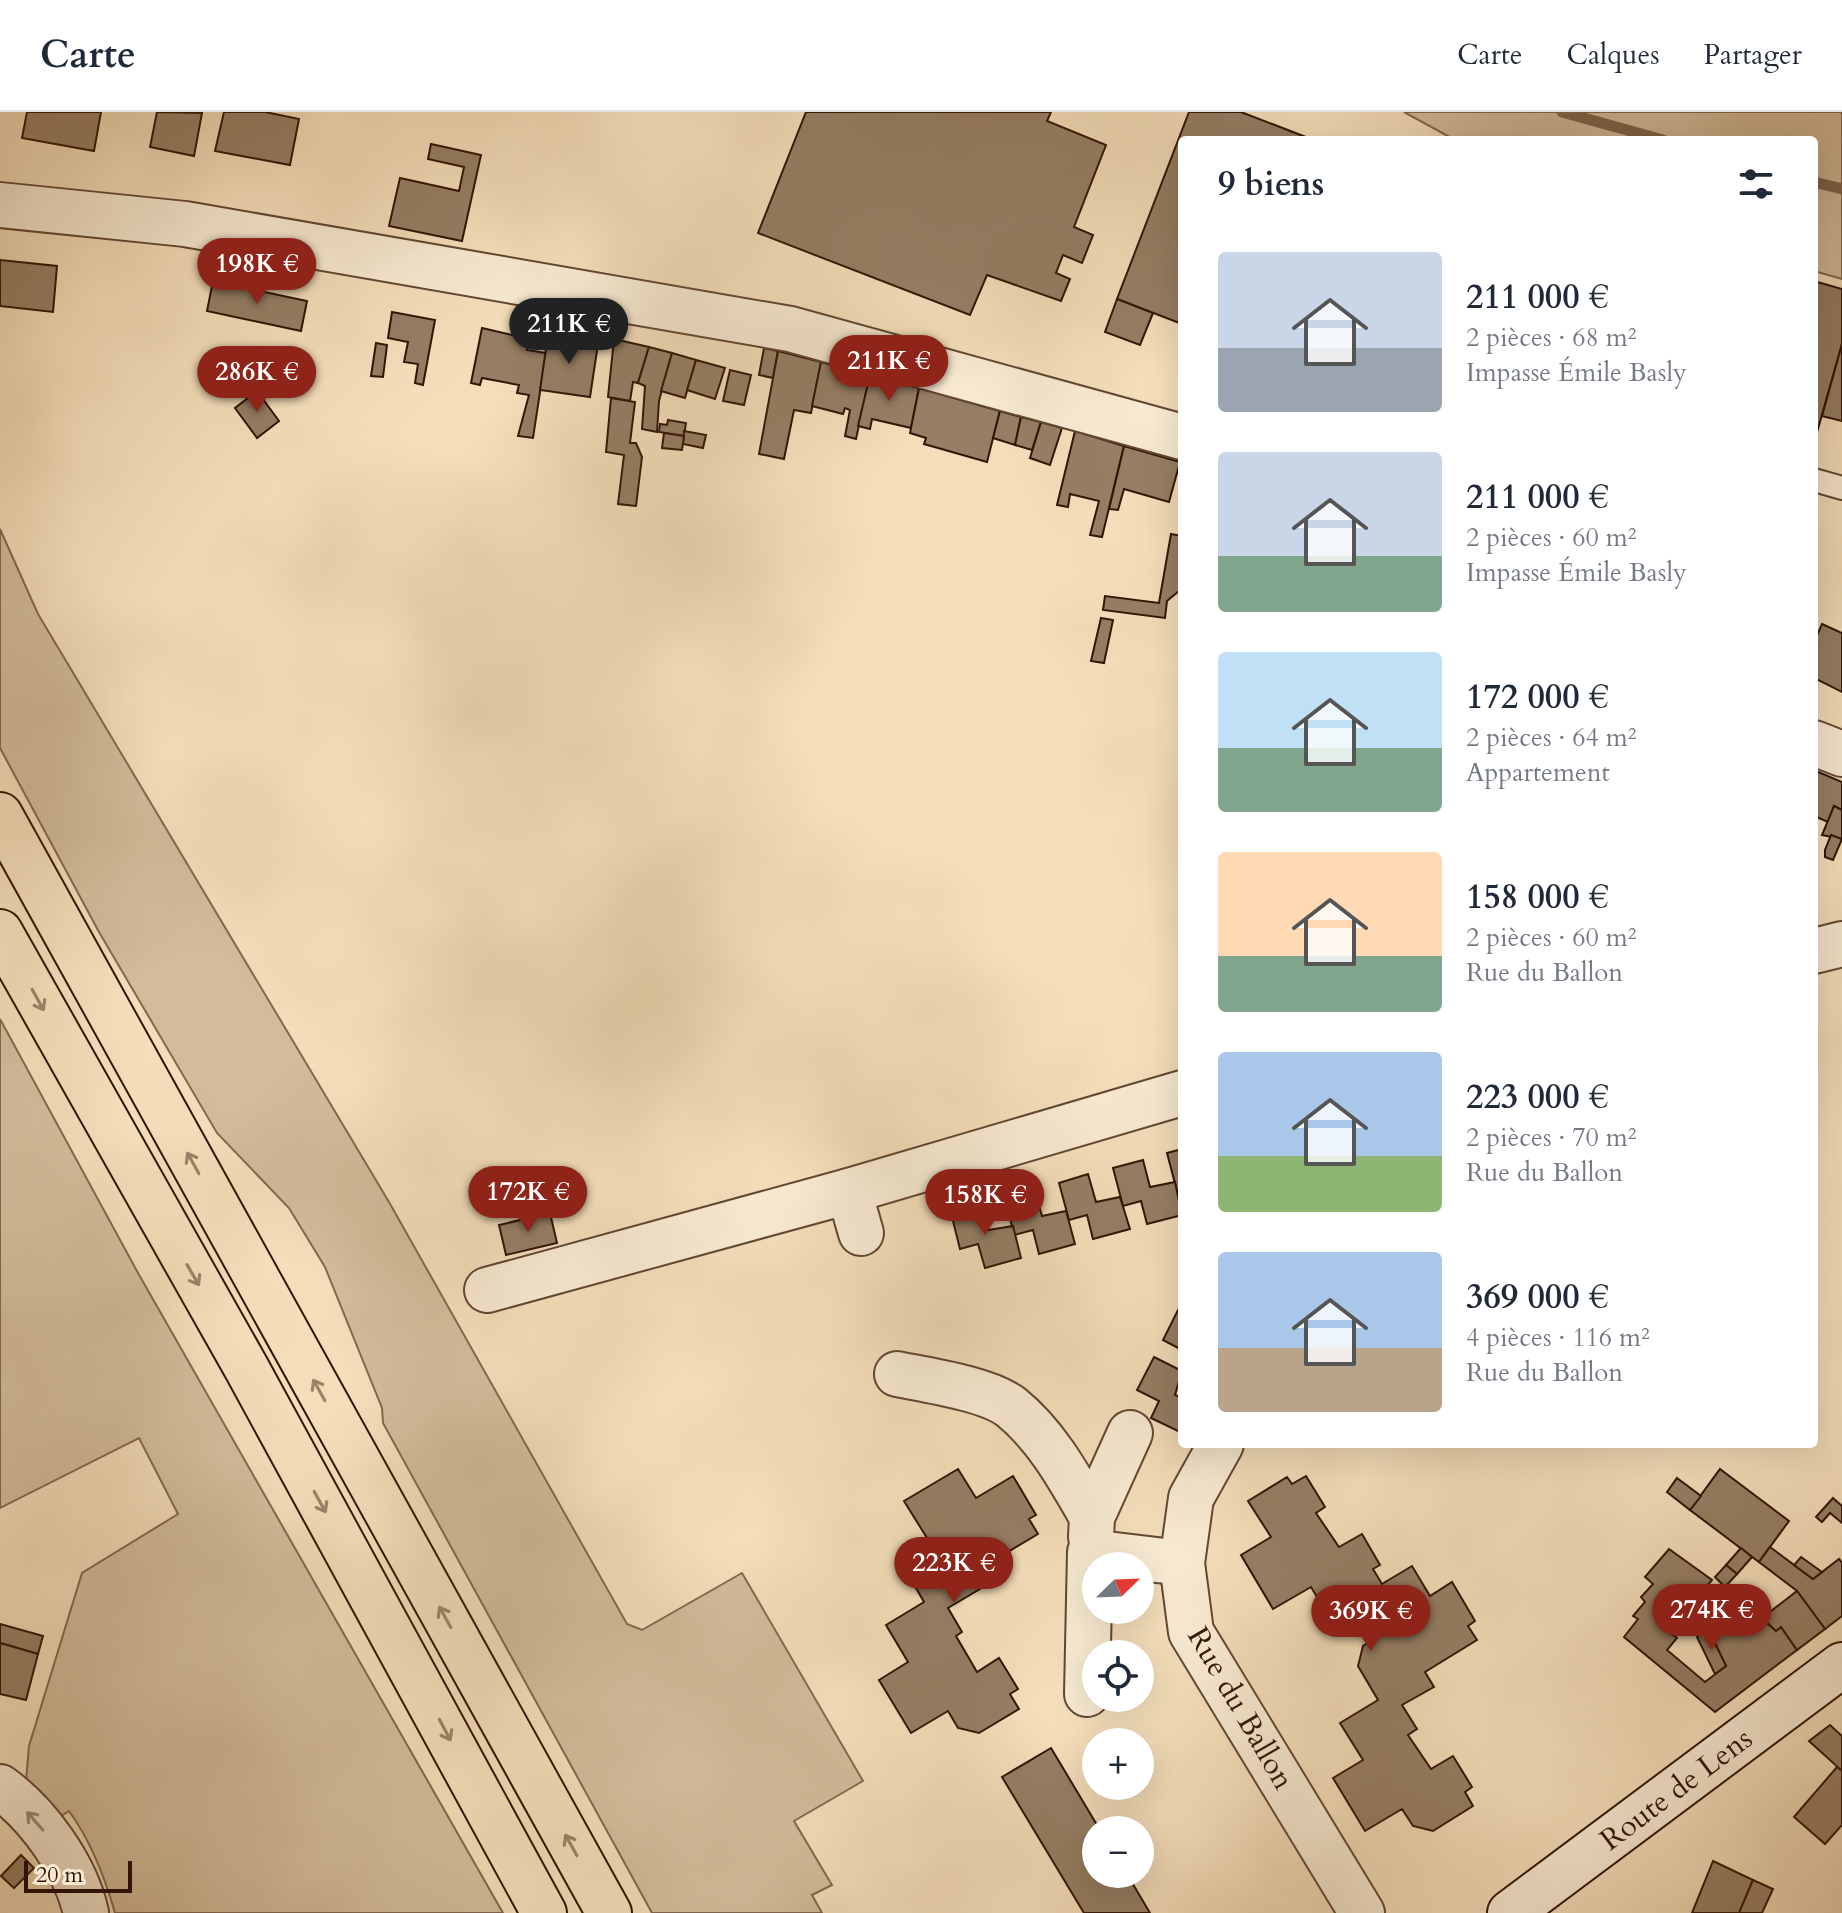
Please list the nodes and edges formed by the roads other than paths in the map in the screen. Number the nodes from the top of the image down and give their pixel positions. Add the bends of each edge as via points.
1 (0, 205) edge
2 (1178, 436) edge
3 (1818, 481) edge
4 (1842, 488) edge
5 (1818, 745) edge
6 (1842, 754) edge
7 (0, 815) edge
8 (0, 932) edge
9 (1842, 944) edge
10 (1818, 950) edge
11 (1178, 1094) edge
12 (849, 1191) junction
13 (861, 1233) dead end
14 (487, 1290) dead end
15 (897, 1374) dead end
16 (1130, 1433) dead end
17 (1219, 1448) edge
18 (1091, 1534) junction
19 (1182, 1563) junction
20 (1088, 1640) edge
21 (1842, 1665) edge
22 (0, 1787) edge
23 (86, 1913) edge
24 (544, 1913) edge
25 (609, 1913) edge
26 (1362, 1913) edge
27 (1510, 1913) edge

1 - 2 street via 185,224 790,329
3 - 4 lane
5 - 6 street
25 -> 7 highway
8 -> 24 highway via 247,1369
9 - 10 street
11 - 12 street
12 - 13 street
12 - 14 street
15 - 18 street via 953,1385 1010,1406 1058,1458
16 - 18 street
17 - 19 street, Rue du Ballon via 1191,1498
18 - 19 street
18 - 20 street
19 - 26 street, Rue du Ballon via 1191,1632
21 - 27 street, Route de Lens
23 -> 22 street via 41,1826

